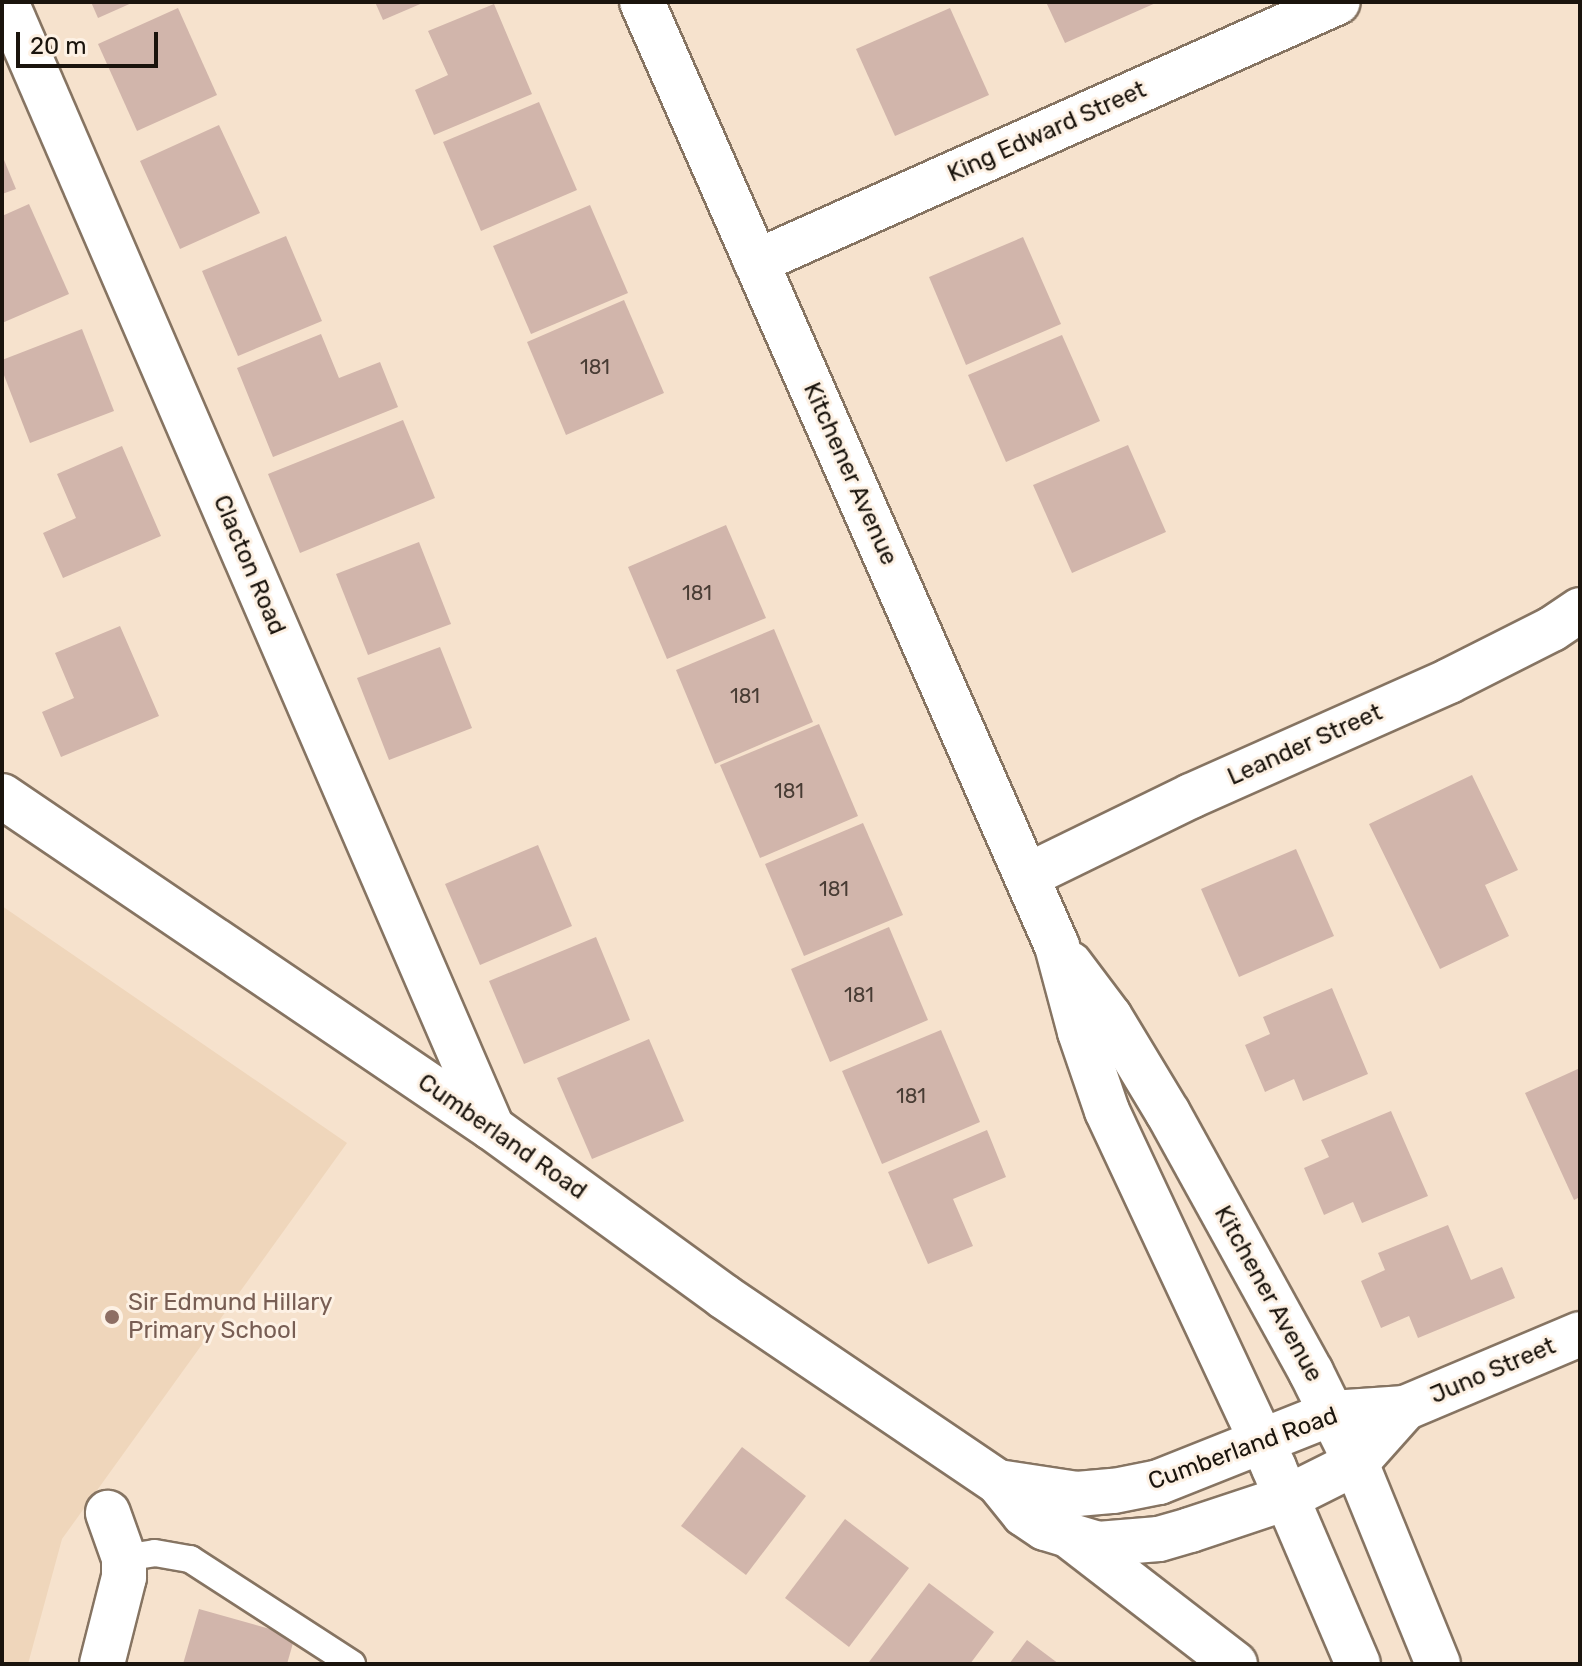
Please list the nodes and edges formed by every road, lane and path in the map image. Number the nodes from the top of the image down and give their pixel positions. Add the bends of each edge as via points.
1 (6, 2) edge
2 (642, 2) edge
3 (1338, 2) edge
4 (1262, 17) edge
5 (756, 262) junction
6 (1580, 610) edge
7 (2, 796) edge
8 (1027, 876) junction
9 (1057, 946) junction
10 (492, 1128) junction
11 (1580, 1334) edge
12 (1405, 1408) junction
13 (1332, 1413) junction
14 (1262, 1444) junction
15 (1356, 1463) junction
16 (998, 1482) junction
17 (1286, 1498) junction
18 (108, 1513) dead end
19 (1072, 1538) junction
20 (124, 1558) junction
21 (102, 1664) edge
22 (352, 1664) edge
23 (1235, 1664) edge
24 (1358, 1664) edge
25 (1438, 1664) edge

1 - 10 street, Clacton Road
2 - 5 street, Kitchener Avenue
3 - 4 street, King Edward Street
4 - 5 street, King Edward Street
5 - 8 street, Kitchener Avenue
6 - 8 street, Leander Street via 1449,681
7 - 10 street, Cumberland Road
8 - 9 street, Kitchener Avenue
9 - 13 street, Kitchener Avenue via 1110,1017 1168,1113
9 - 14 street, Kitchener Avenue via 1107,1111
10 - 16 street, Cumberland Road via 723,1296
11 - 12 street, Juno Street
12 - 13 street, Cumberland Road
12 - 15 street, Cumberland Road
13 - 14 street, Cumberland Road
13 - 15 street, Kitchener Avenue
14 - 16 street, Cumberland Road via 1159,1482 1114,1491 1045,1491
14 - 17 street, Kitchener Avenue
15 - 17 street, Cumberland Road
15 - 25 street, Kitchener Avenue
16 - 19 street, Cumberland Road via 1024,1514
17 - 19 street, Cumberland Road via 1159,1539 1098,1544
17 - 24 street, Kitchener Avenue
18 - 20 street
19 - 23 street
20 - 21 street via 118,1610
20 - 22 lane via 155,1553 190,1559

